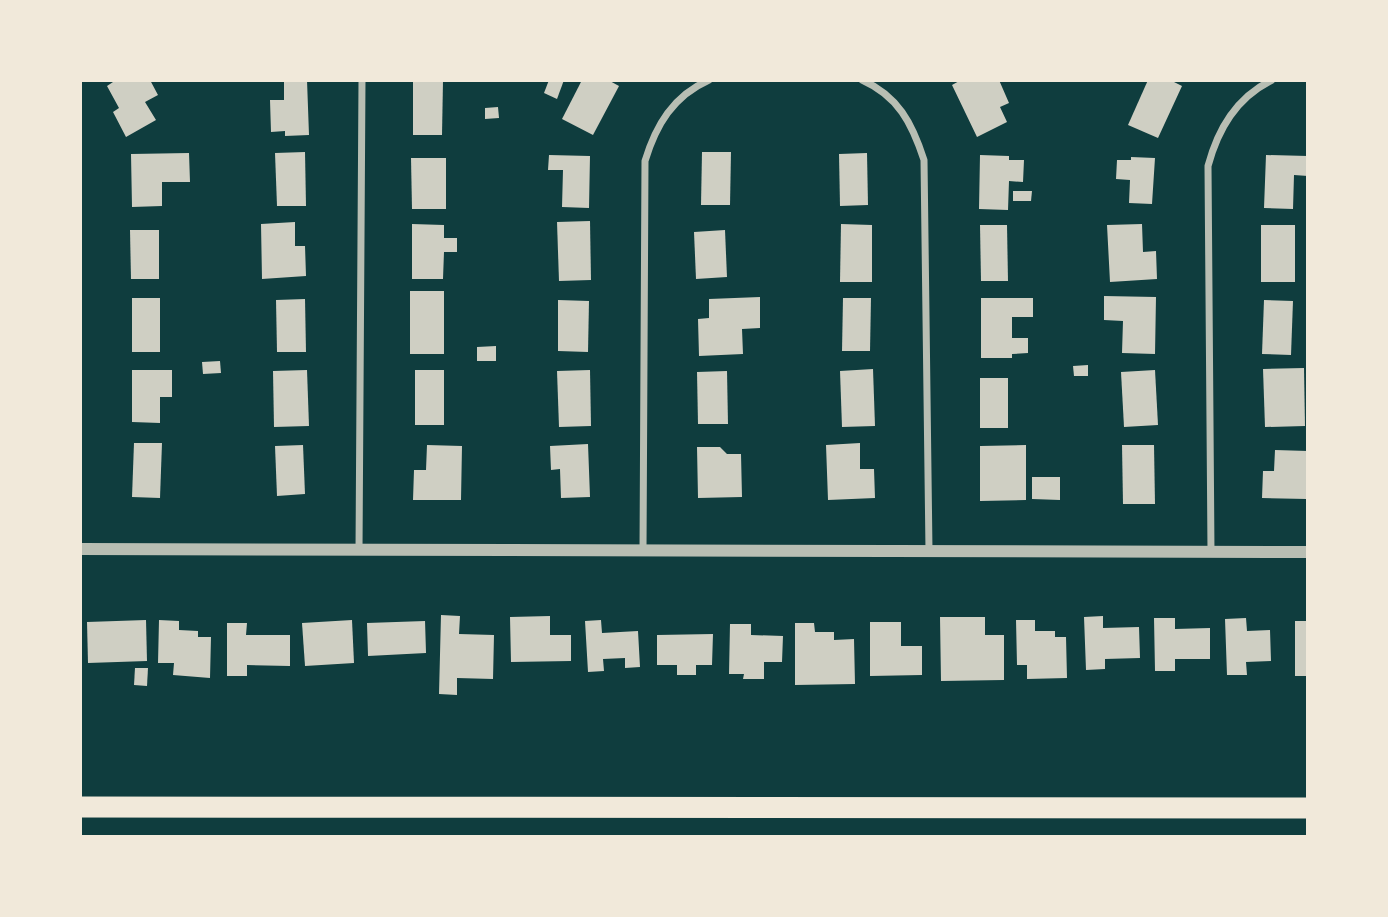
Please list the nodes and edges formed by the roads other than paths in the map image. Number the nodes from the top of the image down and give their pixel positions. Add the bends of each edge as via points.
1 (362, 80) edge
2 (709, 80) edge
3 (862, 80) edge
4 (1272, 80) edge
5 (80, 550) edge
6 (359, 552) junction
7 (643, 552) junction
8 (929, 552) junction
9 (1211, 552) junction
10 (1307, 552) edge
11 (80, 807) edge
12 (1307, 808) edge

1 - 6 street
2 - 7 street via 668,110 654,132 645,161
3 - 8 street via 898,104 914,127 924,160
4 - 9 street via 1235,108 1215,138 1208,166
5 - 6 street
6 - 7 street
7 - 8 street
8 - 9 street
9 - 10 street
11 - 12 highway

